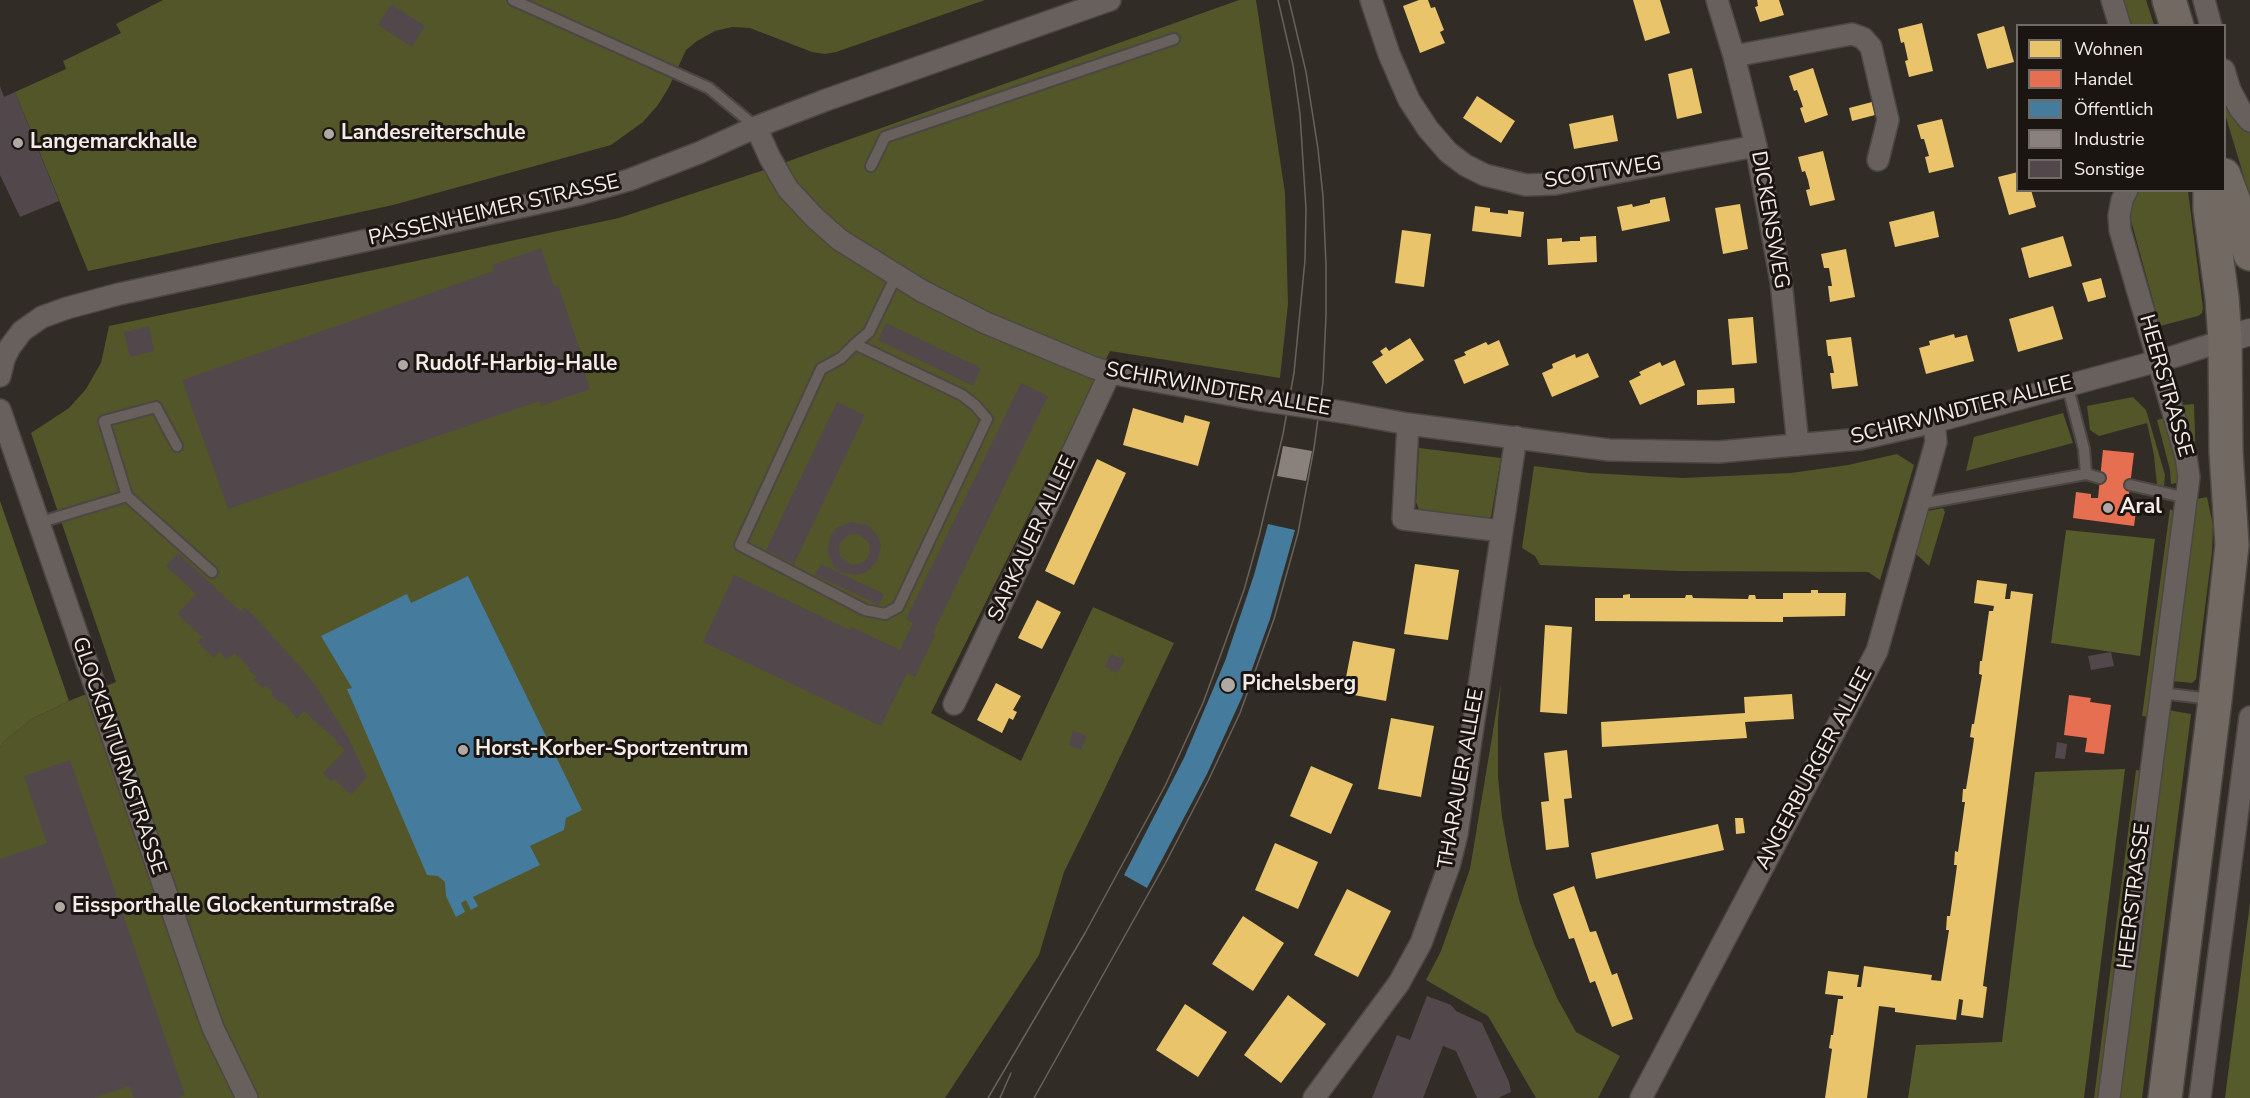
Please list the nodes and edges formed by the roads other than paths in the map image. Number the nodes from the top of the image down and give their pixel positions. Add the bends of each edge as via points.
1 (513, 0) edge
2 (1110, 0) edge
3 (1371, 0) edge
4 (1717, 0) edge
5 (2112, 0) edge
6 (2169, 0) edge
7 (2204, 0) edge
8 (2119, 24) edge
9 (2176, 24) edge
10 (2210, 24) edge
11 (1174, 39) dead end
12 (1734, 56) junction
13 (2226, 77) edge
14 (2250, 121) edge
15 (756, 127) junction
16 (1756, 146) junction
17 (1878, 160) dead end
18 (871, 166) dead end
19 (2226, 181) edge
20 (2126, 192) edge
21 (2210, 192) edge
22 (2250, 254) edge
23 (897, 276) junction
24 (2237, 336) edge
25 (855, 344) junction
26 (5, 346) edge
27 (2158, 360) junction
28 (1110, 373) junction
29 (0, 376) edge
30 (2067, 384) junction
31 (0, 410) edge
32 (1934, 422) junction
33 (1408, 424) junction
34 (1516, 437) junction
35 (1798, 445) junction
36 (177, 446) dead end
37 (2086, 474) junction
38 (2100, 478) dead end
39 (2130, 485) dead end
40 (127, 496) junction
41 (2187, 498) junction
42 (2249, 500) edge
43 (1920, 504) junction
44 (38, 523) junction
45 (1502, 531) junction
46 (2232, 544) junction
47 (212, 572) dead end
48 (2161, 693) junction
49 (2215, 700) junction
50 (954, 704) dead end
51 (2250, 717) edge
52 (247, 1098) edge
53 (1314, 1098) edge
54 (1641, 1098) edge
55 (2109, 1098) edge
56 (2165, 1098) edge
57 (2200, 1098) edge

1 - 15 lane via 709,88
2 - 15 street, PASSENHEIMER STRASSE
3 - 16 street, SCOTTWEG via 1409,100 1448,152 1485,175 1526,185 1555,184
4 - 12 street, DICKENSWEG
5 - 8 street
6 - 9 main road
7 - 10 street
11 - 18 lane via 885,137
12 - 16 street, DICKENSWEG
12 - 17 street via 1852,34 1863,38 1871,47 1888,120
13 - 14 street via 2240,109
15 - 23 street, SCHIRWINDTER ALLEE via 788,189 814,218 840,240
15 - 26 street, PASSENHEIMER STRASSE via 629,180 580,194 88,301 42,317
16 - 35 street, DICKENSWEG via 1781,281
19 - 22 main road
20 - 27 street, HEERSTRASSE via 2119,216 2120,230
21 - 24 main road, HEERSTRASSE via 2222,298
23 - 25 lane via 869,332
23 - 28 street, SCHIRWINDTER ALLEE via 986,323
24 - 27 street, SCHIRWINDTER ALLEE
24 - 46 main road, HEERSTRASSE via 2226,452
25 - 25 lane via 821,369 740,545 865,610 885,614 898,607 987,419 962,395
26 - 29 street
27 - 30 street, SCHIRWINDTER ALLEE
27 - 41 street, HEERSTRASSE via 2186,457
28 - 33 street, SCHIRWINDTER ALLEE, bridge
28 - 50 street, SARKAUER ALLEE
30 - 32 street, SCHIRWINDTER ALLEE
30 - 37 lane via 2084,449
31 - 44 street, GLOCKENTURMSTRASSE
32 - 35 street, SCHIRWINDTER ALLEE via 1860,439
32 - 43 street, ANGERBURGER ALLEE via 1936,442
33 - 34 street, SCHIRWINDTER ALLEE
33 - 45 street via 1403,519
34 - 35 street, SCHIRWINDTER ALLEE via 1609,450 1665,452
34 - 45 street, THARAUER ALLEE
36 - 40 lane via 156,407 104,422
37 - 38 lane
37 - 43 lane
39 - 41 lane
40 - 44 lane
40 - 47 lane
41 - 48 street, HEERSTRASSE
42 - 46 main road, HEERSTRASSE
43 - 54 street, ANGERBURGER ALLEE via 1877,651
44 - 52 street, GLOCKENTURMSTRASSE via 206,1010
45 - 53 street, THARAUER ALLEE via 1449,866 1421,943 1399,983
46 - 49 main road, HEERSTRASSE
48 - 49 lane
48 - 55 street, HEERSTRASSE
49 - 56 main road, HEERSTRASSE
51 - 57 street

